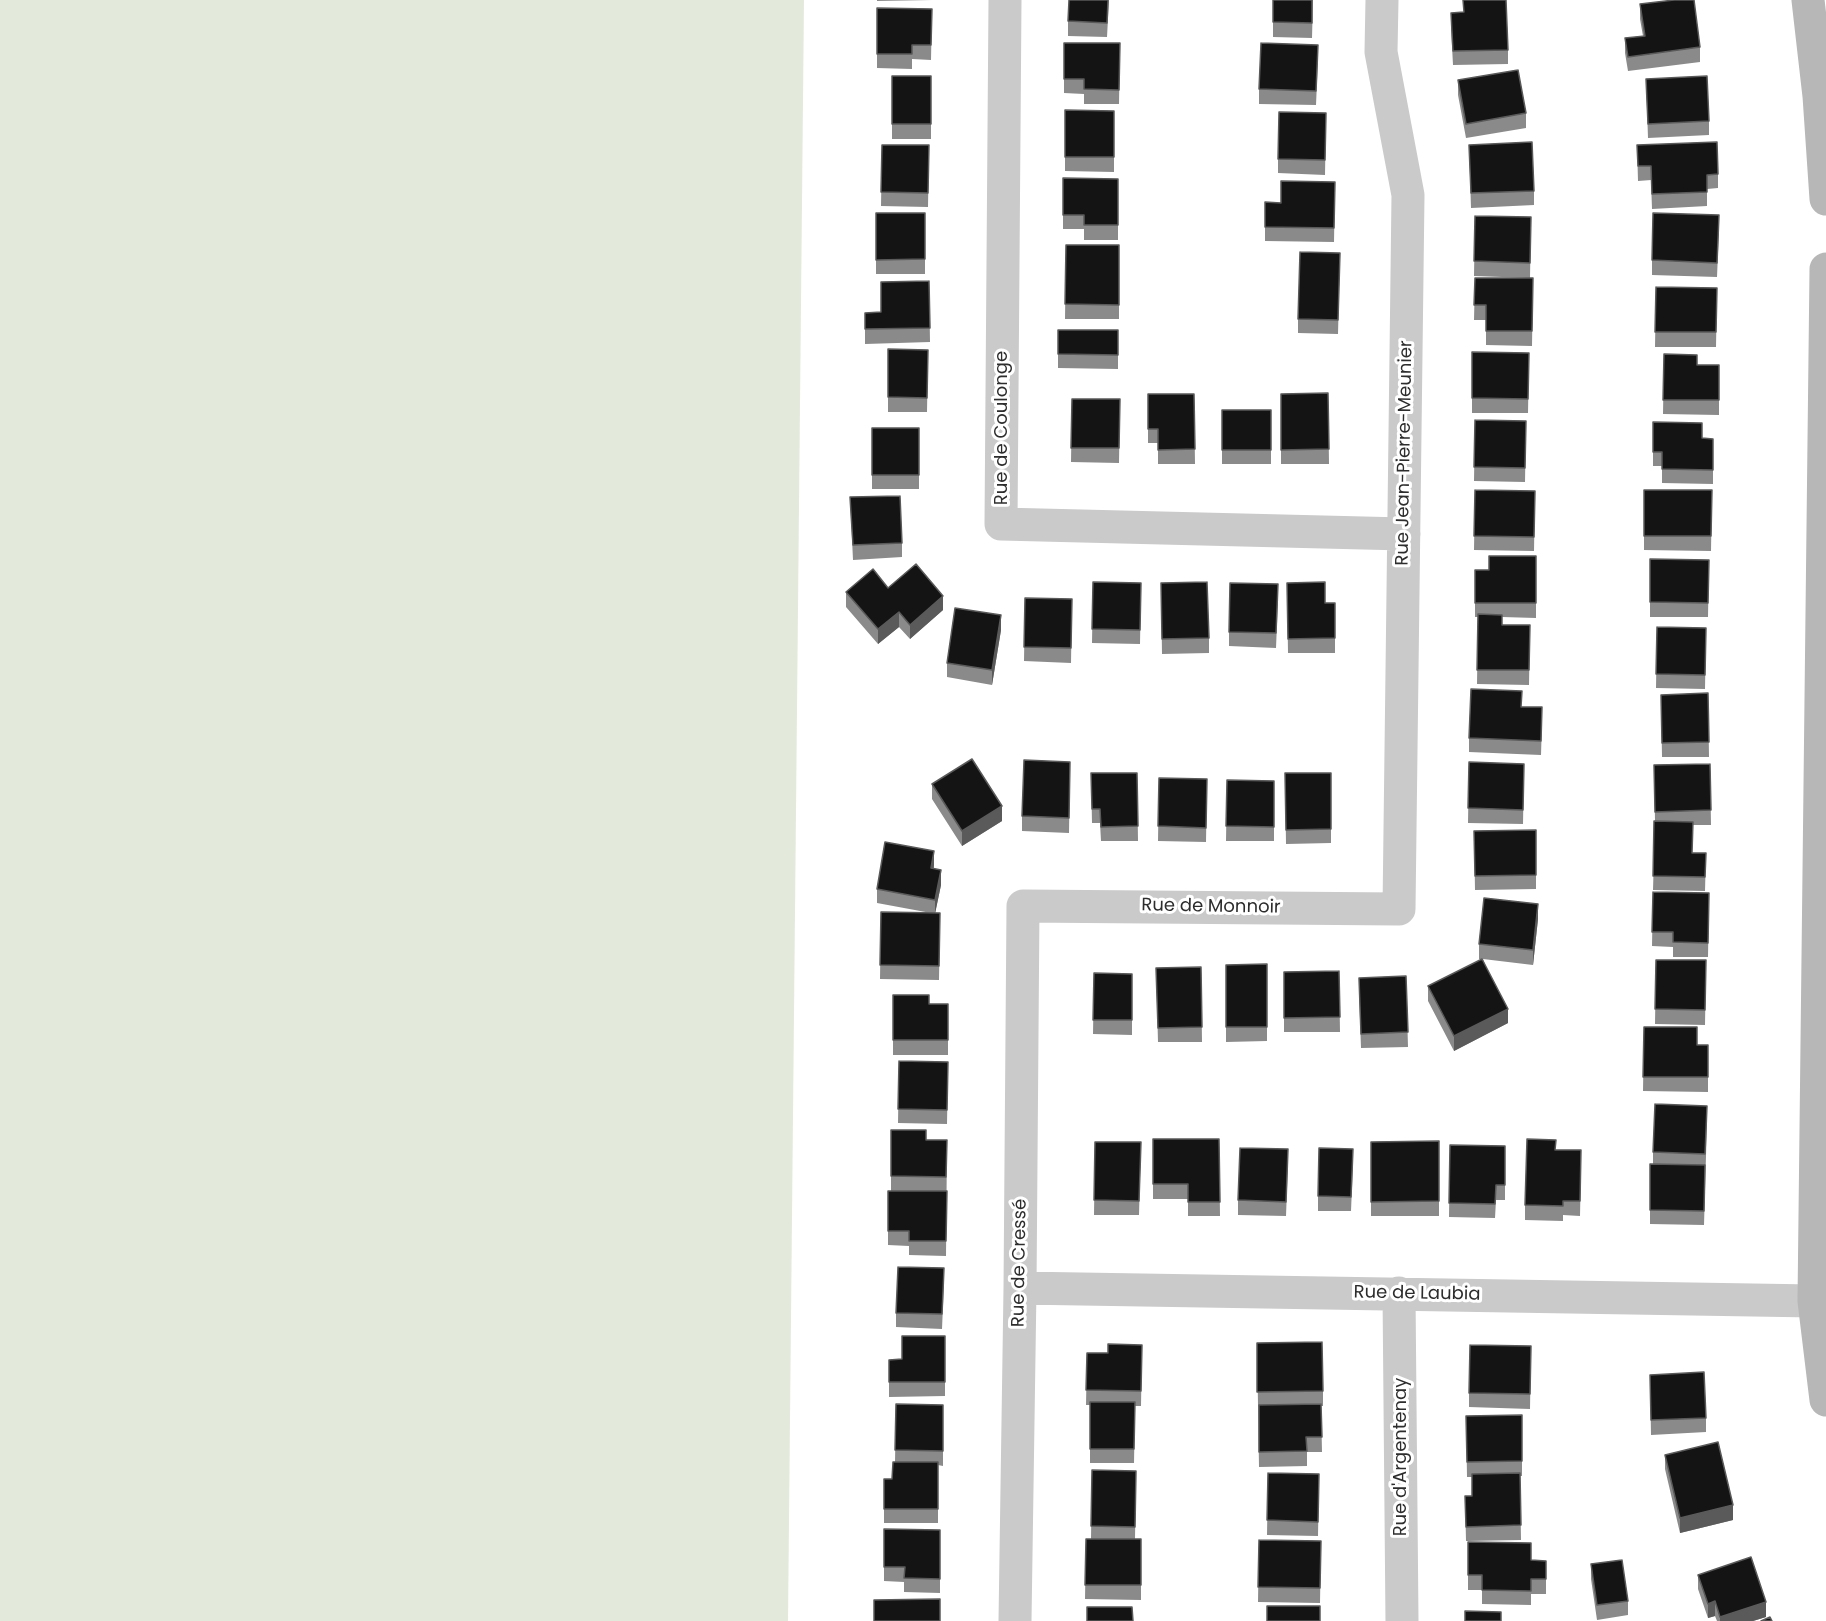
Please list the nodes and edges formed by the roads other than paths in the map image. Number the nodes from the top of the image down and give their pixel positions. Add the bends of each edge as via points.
1 (1005, 0) edge
2 (1382, 0) edge
3 (1808, 0) edge
4 (1826, 199) edge
5 (1826, 269) edge
6 (1825, 360) edge
7 (1404, 534) junction
8 (1023, 906) joint
9 (1399, 909) joint
10 (1020, 1288) junction
11 (1399, 1293) junction
12 (1814, 1301) junction
13 (1826, 1400) edge
14 (1015, 1621) edge
15 (1402, 1621) edge

1 - 7 street, Rue de Coulonge via 1001,524
2 - 7 street, Rue Jean-Pierre-Meunier via 1381,52 1408,195
3 - 4 street
5 - 6 street
6 - 12 street
7 - 9 street, Rue Jean-Pierre-Meunier
8 - 9 street, Rue de Monnoir
8 - 10 street, Rue de Cressé
10 - 11 street, Rue de Laubia
10 - 14 street, Rue de Cressé
11 - 12 street, Rue de Laubia
11 - 15 street, Rue d'Argentenay
12 - 13 street

